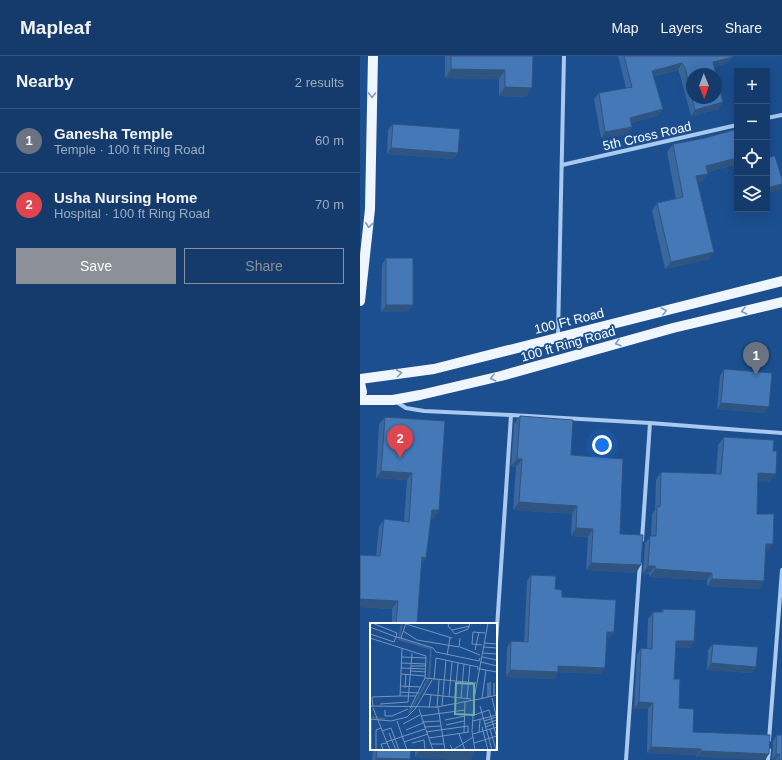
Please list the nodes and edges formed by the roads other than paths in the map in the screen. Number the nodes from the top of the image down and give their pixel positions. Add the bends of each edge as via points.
1 (373, 56) edge
2 (564, 56) edge
3 (782, 115) edge
4 (770, 117) edge
5 (734, 126) edge
6 (562, 165) junction
7 (365, 208) edge
8 (782, 281) edge
9 (360, 301) edge
10 (782, 302) edge
11 (558, 337) junction
12 (360, 379) edge
13 (360, 383) edge
14 (360, 399) edge
15 (393, 400) junction
16 (511, 414) junction
17 (650, 423) junction
18 (782, 433) edge
19 (641, 548) edge
20 (641, 556) edge
21 (782, 570) edge
22 (497, 628) edge
23 (489, 750) edge
24 (488, 760) edge
25 (626, 760) edge
26 (768, 760) edge

1 -> 7 main road
2 - 6 street
3 - 4 street
5 - 6 street, 5th Cross Road
6 - 11 street
7 -> 9 main road
11 -> 8 main road, 100 Ft Road
10 -> 15 main road, 100 ft Ring Road via 673,328 501,376
12 -> 11 main road, 100 Ft Road via 434,368
13 - 14 main road
14 - 15 main road, 100 ft Ring Road
15 - 16 street via 406,408 424,411
16 - 17 street
16 - 22 street
17 - 18 street
17 - 19 street
20 - 25 street
21 - 26 street
23 - 24 street

